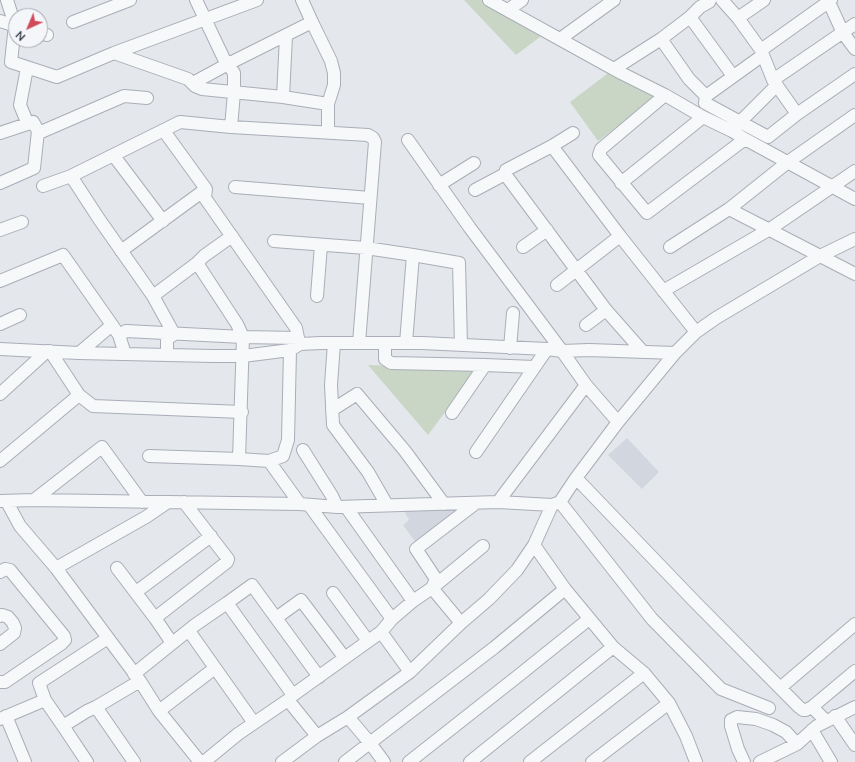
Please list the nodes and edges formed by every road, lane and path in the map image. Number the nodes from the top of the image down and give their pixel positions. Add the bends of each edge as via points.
1 (130, 0) edge
2 (196, 0) edge
3 (257, 0) edge
4 (302, 0) edge
5 (489, 0) edge
6 (522, 0) edge
7 (612, 0) edge
8 (710, 0) edge
9 (722, 0) edge
10 (764, 0) edge
11 (830, 0) edge
12 (508, 10) junction
13 (690, 17) junction
14 (738, 18) junction
15 (205, 19) junction
16 (73, 22) dead end
17 (312, 22) junction
18 (855, 24) edge
19 (843, 33) junction
20 (286, 36) junction
21 (560, 39) junction
22 (660, 39) junction
23 (9, 48) edge
24 (855, 49) edge
25 (114, 53) junction
26 (762, 53) junction
27 (5, 61) edge
28 (228, 64) junction
29 (27, 68) junction
30 (614, 69) junction
31 (855, 74) edge
32 (733, 76) junction
33 (193, 83) junction
34 (775, 83) junction
35 (234, 93) junction
36 (665, 95) junction
37 (283, 97) junction
38 (147, 98) dead end
39 (705, 99) junction
40 (328, 104) junction
41 (796, 114) junction
42 (700, 116) junction
43 (855, 116) edge
44 (27, 122) junction
45 (736, 126) junction
46 (170, 127) junction
47 (231, 127) junction
48 (38, 131) junction
49 (328, 132) junction
50 (0, 133) edge
51 (573, 133) dead end
52 (408, 140) dead end
53 (745, 140) junction
54 (552, 146) junction
55 (114, 156) junction
56 (788, 162) junction
57 (474, 163) dead end
58 (855, 171) edge
59 (505, 174) junction
60 (71, 176) junction
61 (0, 183) edge
62 (622, 183) junction
63 (43, 186) dead end
64 (440, 186) junction
65 (832, 186) junction
66 (236, 187) dead end
67 (206, 190) junction
68 (475, 190) dead end
69 (370, 198) junction
70 (855, 199) edge
71 (729, 209) junction
72 (163, 221) junction
73 (22, 222) dead end
74 (770, 229) junction
75 (0, 230) edge
76 (547, 230) junction
77 (232, 236) junction
78 (620, 236) junction
79 (855, 239) edge
80 (274, 241) dead end
81 (321, 244) junction
82 (523, 247) dead end
83 (670, 247) dead end
84 (366, 248) junction
85 (121, 251) junction
86 (413, 255) junction
87 (820, 256) junction
88 (196, 263) junction
89 (576, 270) junction
90 (855, 274) edge
91 (0, 281) edge
92 (557, 285) dead end
93 (663, 291) junction
94 (153, 296) junction
95 (317, 296) dead end
96 (606, 310) junction
97 (513, 312) dead end
98 (20, 314) dead end
99 (0, 324) edge
100 (112, 325) junction
101 (586, 325) dead end
102 (696, 332) junction
103 (174, 334) junction
104 (119, 335) junction
105 (243, 337) junction
106 (334, 343) junction
107 (358, 343) junction
108 (385, 343) junction
109 (406, 343) junction
110 (296, 344) junction
111 (461, 345) junction
112 (510, 348) junction
113 (0, 349) edge
114 (547, 350) junction
115 (48, 351) junction
116 (562, 351) junction
117 (643, 352) junction
118 (79, 353) junction
119 (675, 353) junction
120 (125, 354) junction
121 (167, 355) junction
122 (243, 356) junction
123 (485, 365) junction
124 (534, 367) junction
125 (586, 385) junction
126 (0, 394) edge
127 (79, 395) junction
128 (332, 410) junction
129 (242, 412) junction
130 (452, 413) dead end
131 (618, 422) junction
132 (303, 450) dead end
133 (476, 452) dead end
134 (149, 456) dead end
135 (239, 458) junction
136 (0, 461) edge
137 (269, 461) junction
138 (576, 478) junction
139 (3, 500) edge
140 (34, 500) junction
141 (142, 502) junction
142 (168, 502) junction
143 (184, 502) junction
144 (498, 502) junction
145 (476, 503) junction
146 (304, 504) junction
147 (444, 504) junction
148 (556, 504) junction
149 (387, 505) junction
150 (341, 507) junction
151 (211, 536) junction
152 (534, 545) junction
153 (483, 546) dead end
154 (56, 568) junction
155 (117, 568) dead end
156 (0, 572) edge
157 (432, 588) junction
158 (565, 590) junction
159 (136, 592) junction
160 (333, 593) dead end
161 (413, 601) junction
162 (227, 603) junction
163 (0, 616) edge
164 (155, 618) junction
165 (276, 618) junction
166 (589, 618) junction
167 (392, 620) junction
168 (460, 623) junction
169 (855, 624) edge
170 (189, 631) junction
171 (381, 632) junction
172 (108, 638) junction
173 (368, 641) junction
174 (172, 643) junction
175 (0, 644) edge
176 (613, 647) junction
177 (344, 657) junction
178 (215, 668) junction
179 (855, 671) edge
180 (410, 672) junction
181 (644, 673) junction
182 (319, 677) junction
183 (137, 678) junction
184 (0, 682) edge
185 (780, 688) junction
186 (291, 697) junction
187 (45, 700) junction
188 (668, 703) junction
189 (96, 707) junction
190 (812, 707) junction
191 (769, 708) dead end
192 (854, 709) edge
193 (159, 711) junction
194 (3, 717) edge
195 (348, 717) junction
196 (831, 719) junction
197 (254, 723) junction
198 (63, 726) junction
199 (812, 730) junction
200 (317, 736) junction
201 (370, 743) junction
202 (797, 744) junction
203 (855, 745) edge
204 (608, 757) edge
205 (25, 762) edge
206 (86, 762) edge
207 (134, 762) edge
208 (200, 762) edge
209 (204, 762) edge
210 (282, 762) edge
211 (345, 762) edge
212 (384, 762) edge
213 (408, 762) edge
214 (470, 762) edge
215 (530, 762) edge
216 (592, 762) edge
217 (696, 762) edge
218 (744, 762) edge
219 (760, 762) edge
220 (831, 762) edge

1 - 16 street
2 - 15 street
3 - 15 street
4 - 17 street
5 - 12 street
6 - 12 street
7 - 21 street
8 - 13 street
9 - 14 street
10 - 14 street
11 - 19 street
11 - 26 street
12 - 21 street
13 - 22 street
13 - 32 street
14 - 26 street
15 - 25 street
15 - 28 street
17 - 20 street
17 - 40 street via 334,72 334,85
18 - 19 street
19 - 24 street
19 - 34 street
20 - 28 street
20 - 37 street
21 - 30 street
22 - 30 street
22 - 39 street
23 - 27 street
25 - 29 street via 57,77
25 - 33 street
26 - 32 street
26 - 34 street
27 - 29 street
28 - 33 street
28 - 35 street via 234,73
29 - 44 street via 20,105
30 - 36 street
31 - 41 street
32 - 39 street
33 - 35 street via 202,89
34 - 41 street
34 - 45 street
35 - 37 street
35 - 47 street
36 - 42 street
36 - 62 street via 600,149 599,155
37 - 40 street
38 - 48 street via 124,96
39 - 42 street
39 - 45 street
40 - 49 street
41 - 45 street via 768,137
42 - 45 street
42 - 62 street
43 - 56 street
44 - 48 street via 33,122
44 - 50 street
45 - 53 street
46 - 47 street via 180,122
46 - 55 street
46 - 67 street
47 - 49 street
48 - 61 street via 34,168
49 - 69 street via 368,135 375,142
51 - 54 street
52 - 64 street
53 - 56 street
53 - 62 street via 650,212 645,211
54 - 59 street via 506,170
54 - 78 street
55 - 60 street
55 - 72 street
56 - 65 street
56 - 71 street
57 - 64 street
58 - 65 street
59 - 68 street
59 - 76 street
60 - 63 street
60 - 85 street
64 - 116 street
65 - 70 street
65 - 74 street
66 - 69 street
67 - 72 street
67 - 77 street via 206,198
69 - 84 street
71 - 74 street
71 - 83 street
72 - 85 street
73 - 75 street
74 - 87 street
74 - 93 street
76 - 82 street
76 - 89 street
77 - 88 street
77 - 110 street via 296,328
78 - 89 street
78 - 93 street
79 - 87 street
80 - 81 street
81 - 84 street
81 - 95 street
84 - 86 street
84 - 107 street
85 - 94 street
86 - 109 street
86 - 111 street via 460,263
87 - 90 street
87 - 102 street
88 - 94 street
88 - 105 street
89 - 92 street
89 - 96 street
91 - 100 street via 63,255
93 - 102 street
94 - 103 street
96 - 101 street
96 - 117 street
97 - 112 street
98 - 99 street
100 - 104 street
100 - 118 street
102 - 119 street
103 - 104 street via 126,331
103 - 105 street
103 - 121 street via 168,339
104 - 120 street
105 - 110 street
105 - 122 street
106 - 107 street
106 - 110 street
106 - 128 street
107 - 108 street
108 - 109 street
108 - 123 street via 385,359 391,363
109 - 111 street
110 - 122 street
110 - 137 street via 288,440 283,456
111 - 112 street
112 - 114 street
113 - 115 street
114 - 116 street
114 - 124 street
115 - 118 street
115 - 126 street
115 - 127 street
116 - 117 street
116 - 125 street
117 - 119 street
118 - 120 street
119 - 131 street
120 - 121 street
121 - 122 street
122 - 129 street
123 - 124 street
123 - 130 street
124 - 133 street
125 - 131 street
125 - 144 street
127 - 129 street via 93,406
127 - 136 street
128 - 147 street via 357,394 405,451
128 - 149 street via 333,425 368,472
129 - 135 street
131 - 138 street
132 - 150 street
134 - 135 street
135 - 137 street
137 - 146 street
138 - 148 street
138 - 185 street
139 - 140 street
139 - 154 street via 20,526
140 - 141 street
140 - 141 street via 102,447
141 - 142 street
142 - 143 street
142 - 154 street via 146,518
143 - 146 street
143 - 151 street
144 - 145 street
144 - 148 street
145 - 147 street
145 - 157 street via 416,549 436,579
146 - 150 street
146 - 167 street
147 - 149 street
148 - 152 street
148 - 191 street via 652,619 721,689
149 - 150 street
150 - 161 street
151 - 159 street
151 - 164 street via 228,559 227,562
152 - 158 street
152 - 168 street via 517,570 489,599
153 - 157 street
154 - 172 street
155 - 159 street
156 - 184 street via 10,570 65,640 5,682
157 - 161 street
157 - 168 street
158 - 166 street
158 - 201 street
159 - 164 street
160 - 173 street
161 - 167 street
162 - 165 street via 252,585
162 - 170 street
162 - 186 street
163 - 175 street via 8,617 15,628 14,633
164 - 174 street
165 - 177 street via 301,600
165 - 182 street
166 - 176 street
166 - 213 street
167 - 171 street
168 - 180 street
169 - 185 street
170 - 174 street
170 - 178 street
171 - 173 street
171 - 180 street
172 - 183 street
172 - 187 street via 39,683
173 - 177 street
174 - 183 street
176 - 181 street
176 - 214 street
177 - 182 street
178 - 193 street
178 - 197 street
179 - 190 street
180 - 195 street
181 - 188 street
181 - 215 street
182 - 186 street
183 - 189 street
183 - 193 street
185 - 190 street via 802,710
186 - 197 street
186 - 200 street
187 - 194 street
187 - 198 street
188 - 204 street
188 - 217 street via 686,736
189 - 198 street
189 - 207 street
190 - 196 street
192 - 196 street
193 - 208 street
194 - 205 street
195 - 200 street
195 - 201 street
196 - 199 street
196 - 203 street
197 - 209 street
198 - 206 street
199 - 202 street
199 - 220 street
200 - 210 street
201 - 211 street
201 - 212 street
202 - 218 street via 786,732 773,725 756,719 737,717 732,720 731,726
202 - 219 street
204 - 216 street

